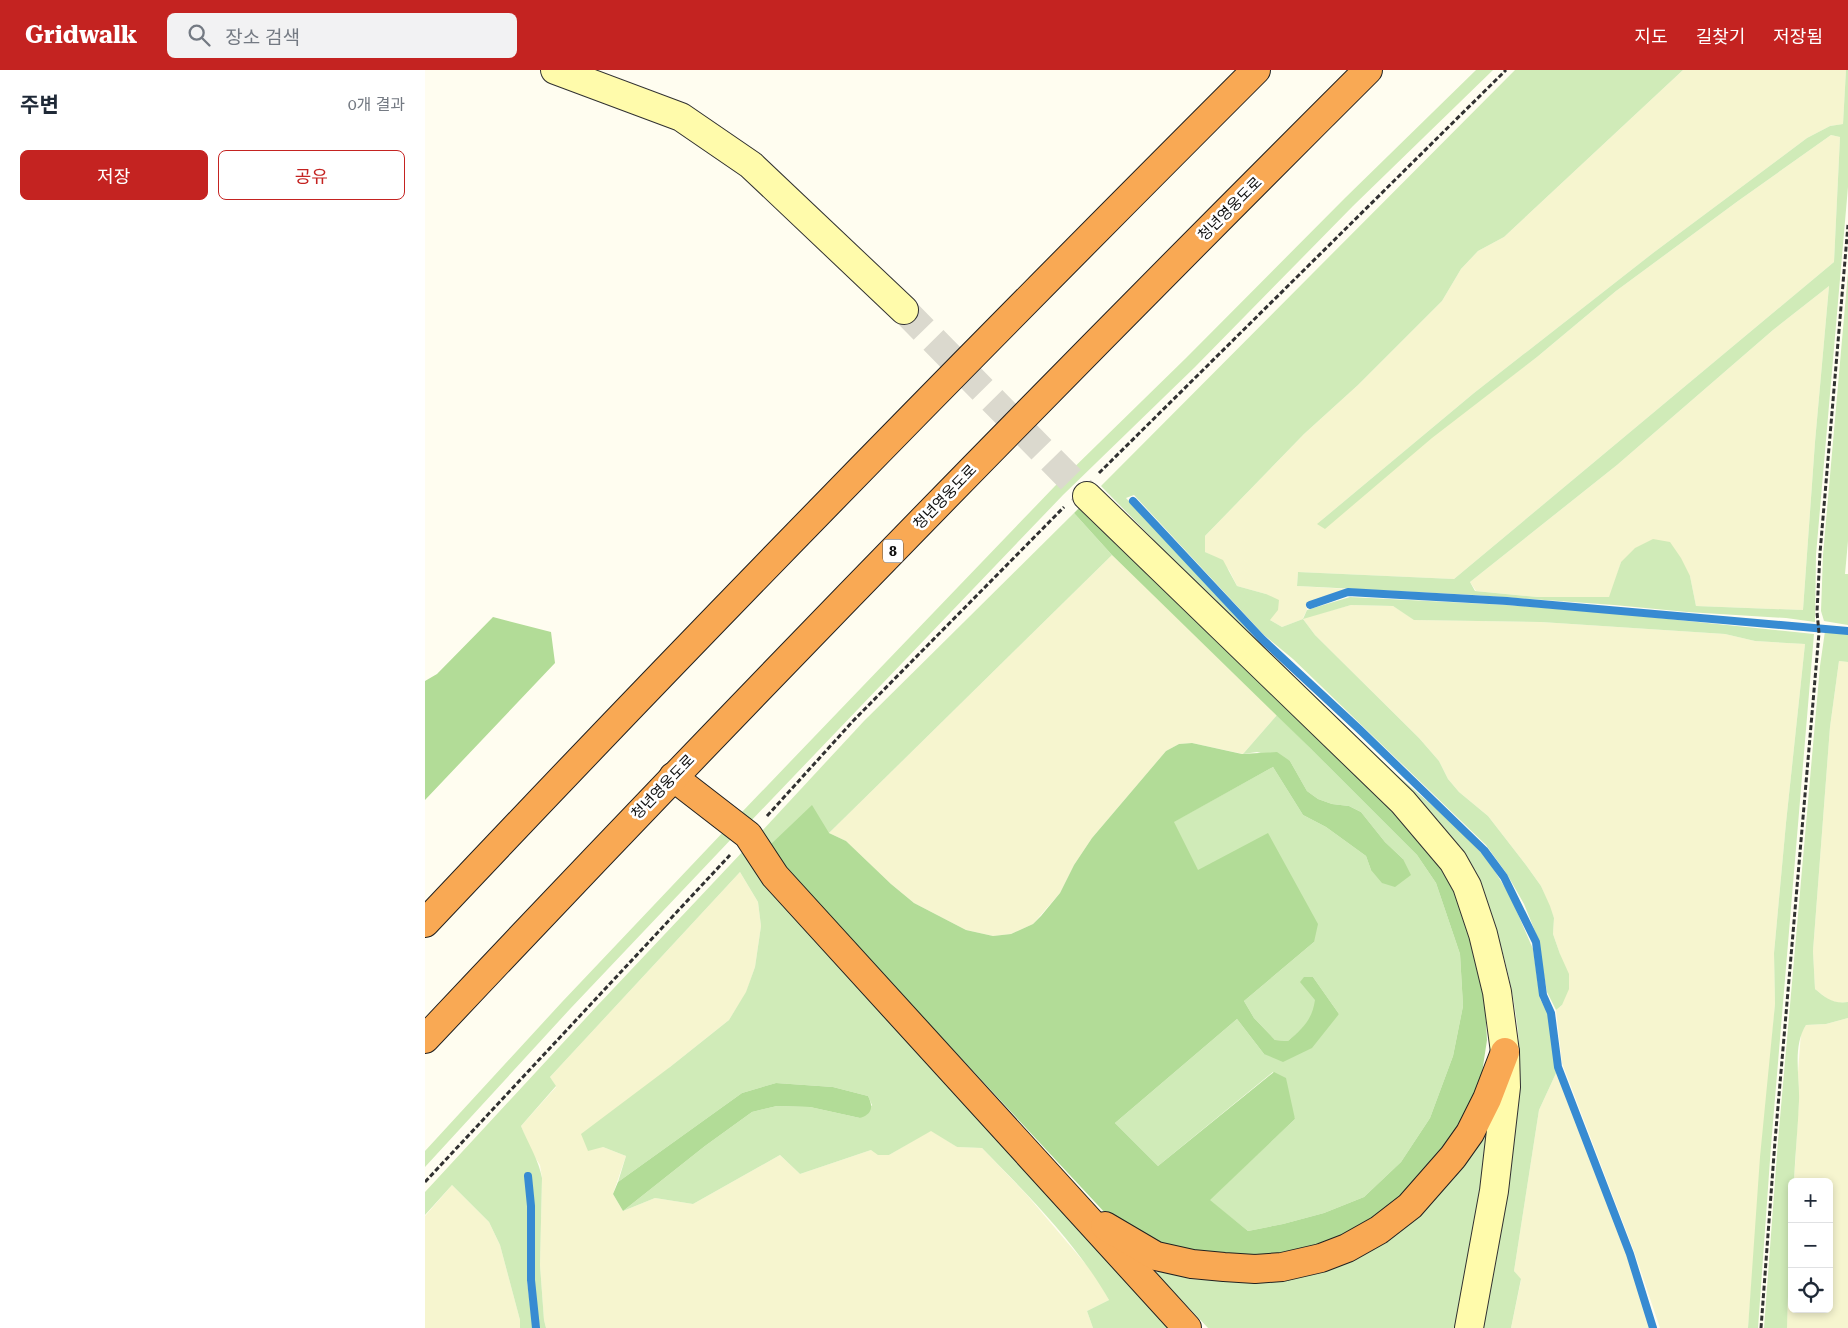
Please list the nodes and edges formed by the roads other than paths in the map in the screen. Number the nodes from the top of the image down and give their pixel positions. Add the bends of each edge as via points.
1 (555, 70) edge
2 (1256, 70) edge
3 (1368, 70) edge
4 (904, 310) tunnel mouth
5 (1081, 494) tunnel mouth
6 (673, 777) junction
7 (425, 923) edge
8 (425, 1039) edge
9 (1505, 1052) junction
10 (1068, 1198) junction
11 (1187, 1328) edge
12 (1469, 1328) edge

1 - 4 main road via 681,116 751,164
2 - 7 highway via 1039,286 584,754
3 - 6 highway, 청년영웅도로 / 8 via 1097,342
5 - 9 main road via 1403,802 1453,862 1467,886 1483,934 1497,992
6 - 8 highway, 청년영웅도로 / 8
6 - 10 highway via 749,835 775,876
9 - 10 highway via 1470,1133 1410,1206 1379,1230 1321,1258 1255,1269 1192,1264 1156,1256 1111,1230
9 - 12 main road via 1506,1087 1494,1191
10 - 11 highway

